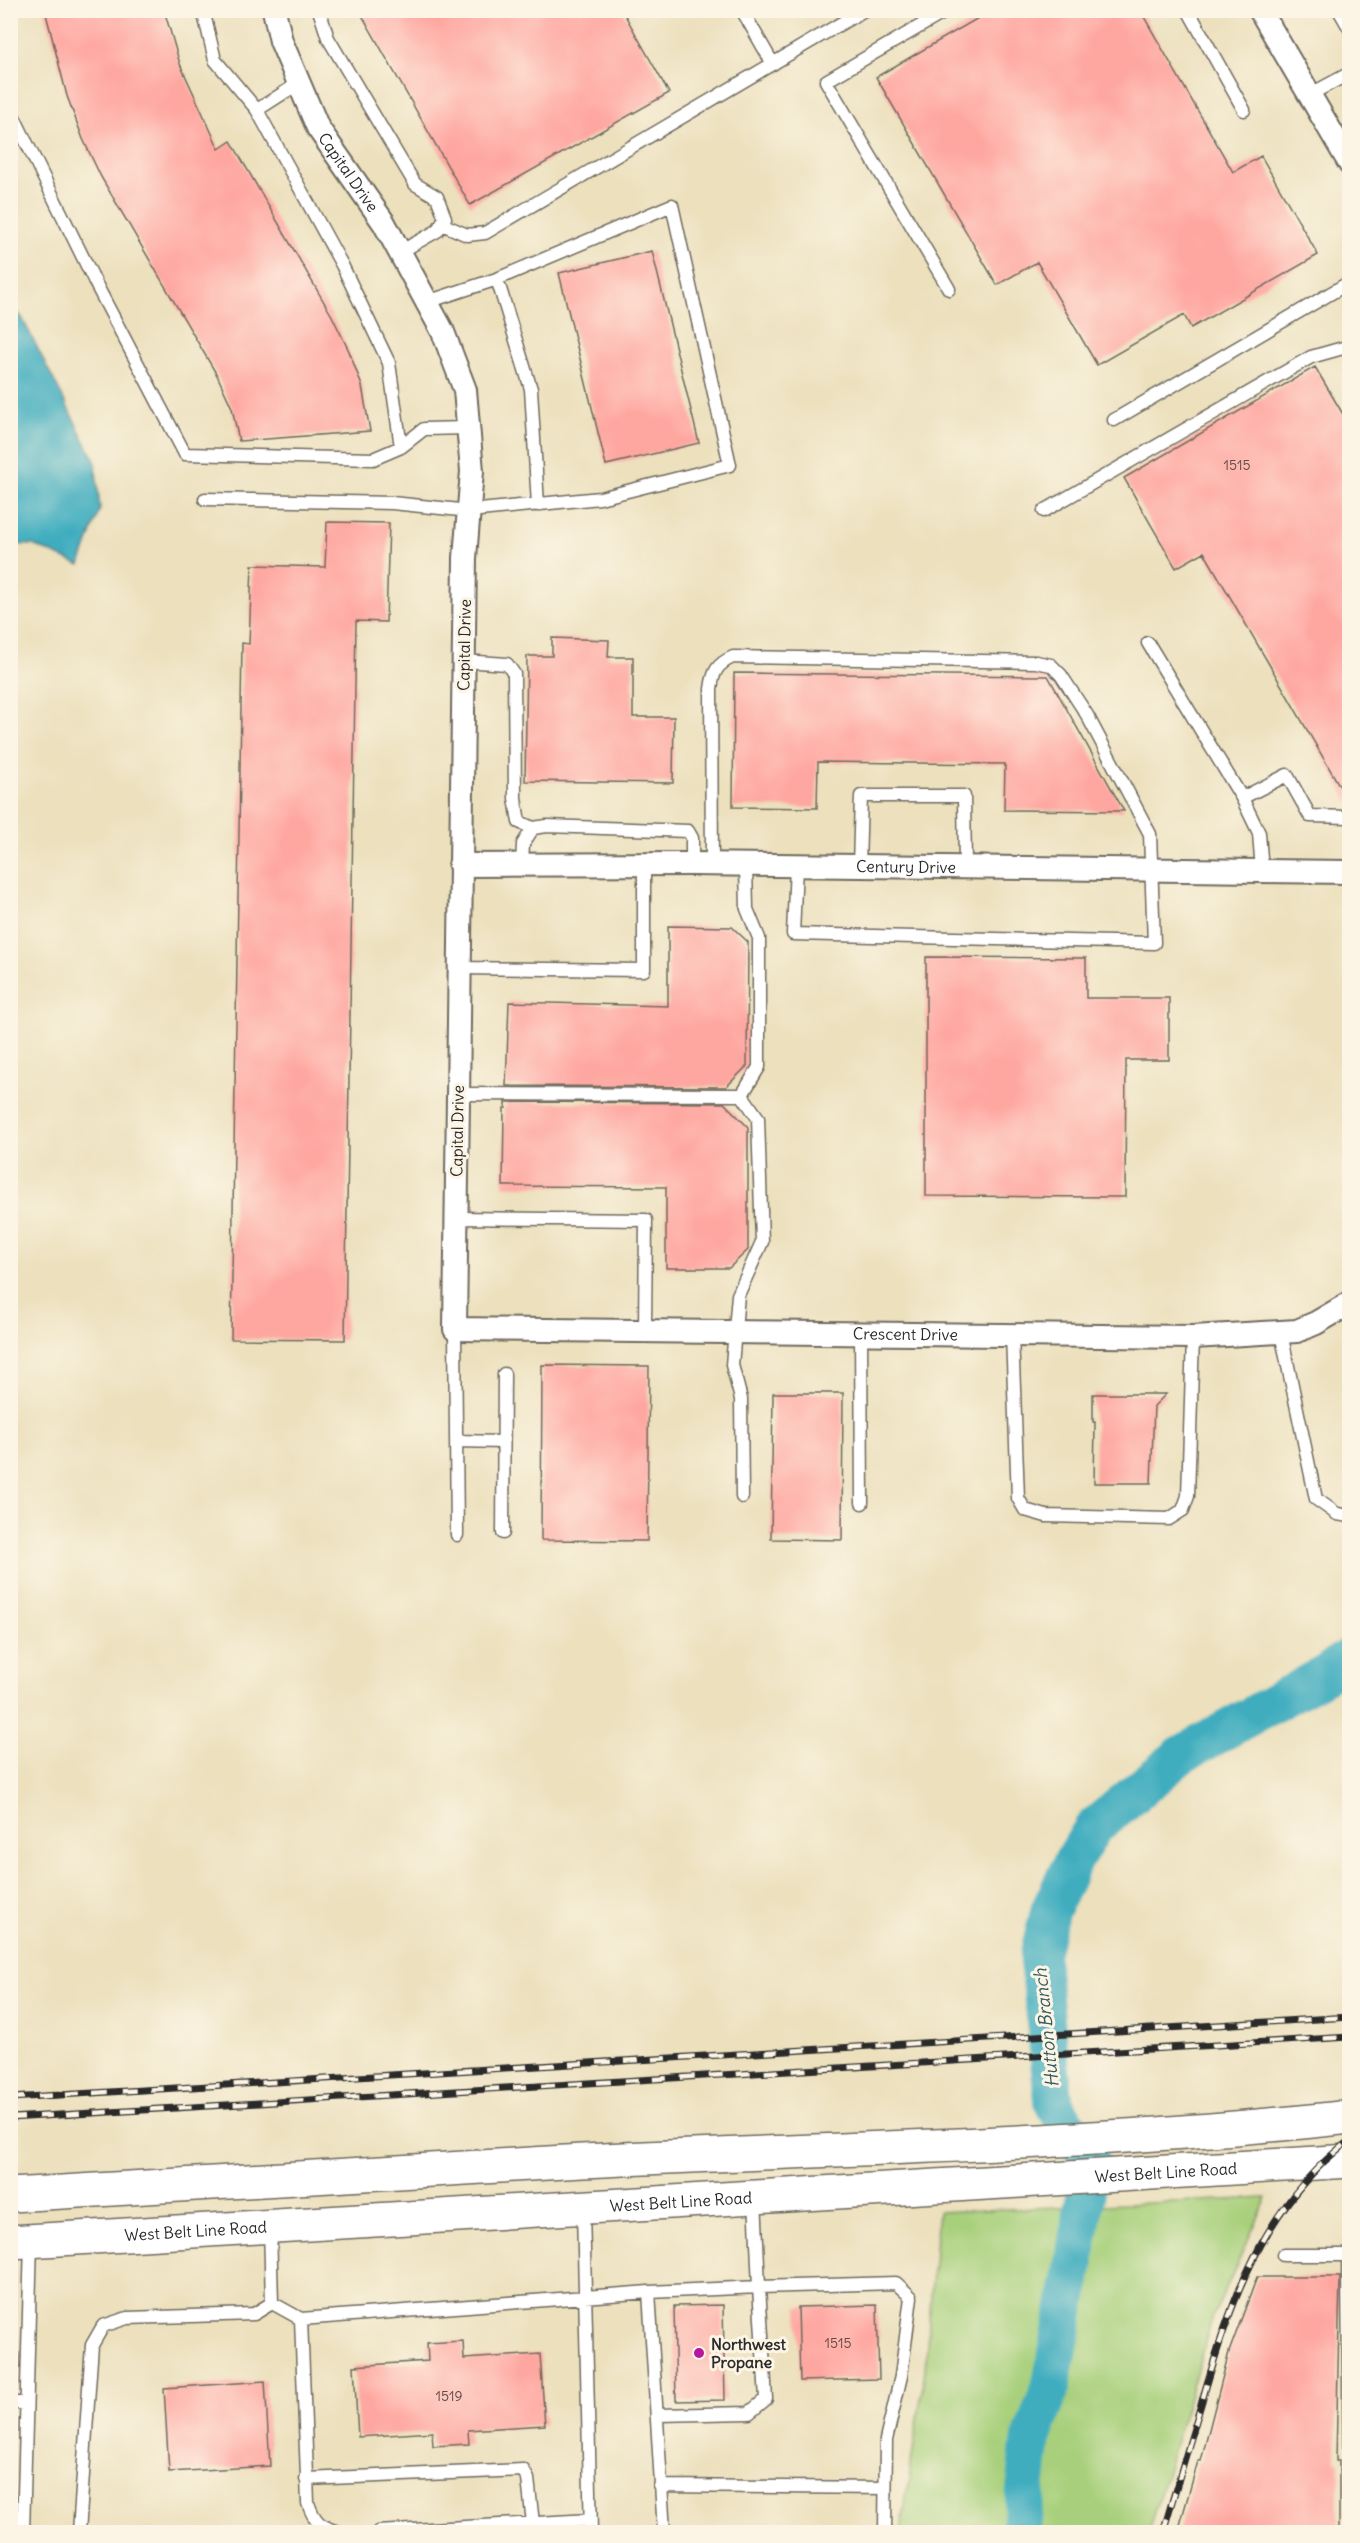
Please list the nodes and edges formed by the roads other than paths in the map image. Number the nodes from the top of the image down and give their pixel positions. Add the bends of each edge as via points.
1 (203, 10) edge
2 (274, 10) edge
3 (319, 10) edge
4 (742, 10) edge
5 (864, 10) edge
6 (948, 10) edge
7 (1188, 10) edge
8 (1260, 10) edge
9 (1339, 10) edge
10 (1350, 29) edge
11 (773, 64) junction
12 (1350, 73) edge
13 (299, 83) junction
14 (1309, 95) junction
15 (10, 109) edge
16 (257, 110) junction
17 (1244, 110) dead end
18 (1350, 164) edge
19 (442, 224) junction
20 (400, 252) junction
21 (497, 279) junction
22 (1350, 282) edge
23 (949, 289) dead end
24 (427, 303) junction
25 (1350, 346) edge
26 (1114, 420) dead end
27 (468, 428) junction
28 (401, 447) junction
29 (205, 498) dead end
30 (538, 505) junction
31 (1044, 511) dead end
32 (470, 512) junction
33 (1148, 643) dead end
34 (463, 662) junction
35 (1242, 798) junction
36 (1350, 817) edge
37 (533, 828) junction
38 (702, 864) junction
39 (460, 865) junction
40 (522, 865) junction
41 (644, 865) junction
42 (746, 865) junction
43 (796, 866) junction
44 (860, 867) junction
45 (965, 867) junction
46 (1153, 870) junction
47 (1262, 871) junction
48 (1350, 872) edge
49 (459, 968) junction
50 (458, 1094) junction
51 (742, 1095) junction
52 (456, 1218) junction
53 (1350, 1303) edge
54 (455, 1329) junction
55 (645, 1329) junction
56 (735, 1330) junction
57 (861, 1332) junction
58 (1281, 1333) junction
59 (1012, 1334) junction
60 (1193, 1337) junction
61 (504, 1374) dead end
62 (456, 1441) junction
63 (503, 1442) junction
64 (742, 1497) dead end
65 (862, 1503) dead end
66 (1350, 1516) edge
67 (503, 1533) dead end
68 (457, 1535) dead end
69 (1350, 2117) edge
70 (582, 2161) junction
71 (1350, 2161) edge
72 (20, 2195) edge
73 (755, 2197) junction
74 (583, 2207) junction
75 (270, 2226) junction
76 (21, 2241) edge
77 (1283, 2255) dead end
78 (759, 2287) junction
79 (649, 2292) junction
80 (585, 2298) junction
81 (272, 2303) junction
82 (302, 2319) junction
83 (10, 2403) edge
84 (26, 2403) junction
85 (658, 2415) junction
86 (306, 2479) junction
87 (660, 2486) junction
88 (885, 2488) junction
89 (1350, 2509) edge
90 (590, 2526) edge
91 (534, 2528) edge
92 (22, 2532) edge
93 (79, 2532) edge
94 (338, 2532) edge
95 (378, 2532) edge
96 (664, 2532) edge
97 (885, 2532) edge

1 - 16 lane via 215,60
2 - 13 street, Capital Drive via 281,41
3 - 19 lane via 328,38 415,184 437,197 445,218
4 - 11 lane
5 - 11 lane
6 - 23 lane via 826,81
7 - 17 lane
8 - 14 street
9 - 10 lane
11 - 19 lane via 485,233 467,235
12 - 14 lane
13 - 16 lane
13 - 20 street, Capital Drive via 318,128
14 - 18 street
15 - 28 lane via 185,454 373,459
16 - 28 lane via 342,265 389,363
19 - 20 lane via 437,231
20 - 24 street, Capital Drive
21 - 24 lane
21 - 30 lane via 531,389
21 - 30 lane via 672,205 730,465 600,498
22 - 26 lane
24 - 27 street, Capital Drive via 443,332 465,390
25 - 31 lane via 1311,357
27 - 28 lane via 424,429
27 - 32 street, Capital Drive
29 - 32 lane via 392,503
30 - 32 lane
32 - 34 street, Capital Drive
33 - 35 lane
34 - 37 lane via 507,664 514,674 515,798 519,822
34 - 39 street, Capital Drive
35 - 36 lane via 1287,775 1310,816
35 - 47 lane via 1259,833
37 - 38 lane via 688,831
37 - 40 lane via 523,844
38 - 41 street, Century Drive
38 - 42 street, Century Drive
38 - 46 lane via 713,675 719,663 733,657 1012,661 1051,665 1088,715 1150,834
39 - 40 street, Century Drive
39 - 49 street, Capital Drive
40 - 41 street, Century Drive
41 - 49 lane via 644,970
42 - 43 street, Century Drive
42 - 51 lane via 747,909 759,938 759,1067
43 - 44 street, Century Drive
43 - 46 lane via 793,934 1154,943
44 - 45 street, Century Drive
44 - 45 lane via 861,796 964,796
45 - 46 street, Century Drive
46 - 47 street, Century Drive
47 - 48 street, Century Drive
49 - 50 street, Capital Drive
50 - 51 lane
50 - 52 street, Capital Drive
51 - 56 lane via 758,1118 762,1242 738,1295
52 - 54 street, Capital Drive
52 - 55 lane via 646,1220
53 - 58 street, Crescent Drive via 1316,1323
54 - 55 street, Crescent Drive
54 - 62 lane
55 - 56 street, Crescent Drive
56 - 57 street, Crescent Drive
56 - 64 lane via 732,1365 741,1399
57 - 59 street, Crescent Drive
57 - 65 lane
58 - 60 street, Crescent Drive
58 - 66 lane via 1316,1500 1337,1514
59 - 60 street, Crescent Drive
59 - 60 lane via 1018,1498 1025,1510 1046,1516 1169,1519 1183,1510 1188,1496
61 - 63 lane
62 - 63 lane
62 - 68 lane
63 - 67 lane
69 - 70 main road via 947,2145
70 - 72 main road
70 - 74 main road
71 - 73 main road, West Belt Line Road
72 - 76 main road
73 - 74 main road, West Belt Line Road
73 - 78 lane
74 - 75 main road, West Belt Line Road
74 - 80 lane
75 - 76 main road, West Belt Line Road
75 - 81 lane
76 - 84 lane
77 - 89 lane via 1348,2255
78 - 79 lane
78 - 85 lane via 766,2399 749,2413
78 - 88 lane via 896,2283 911,2297 901,2376 886,2440
79 - 80 lane
79 - 85 lane
80 - 82 lane
80 - 90 lane
81 - 82 lane
81 - 93 lane via 254,2314 127,2319 103,2326 92,2345
82 - 86 lane
83 - 84 lane
84 - 92 lane
85 - 87 lane
86 - 91 lane via 523,2470 528,2479
86 - 94 lane via 312,2517 323,2528
87 - 88 lane
87 - 96 lane
88 - 97 lane
90 - 91 lane
91 - 95 lane

